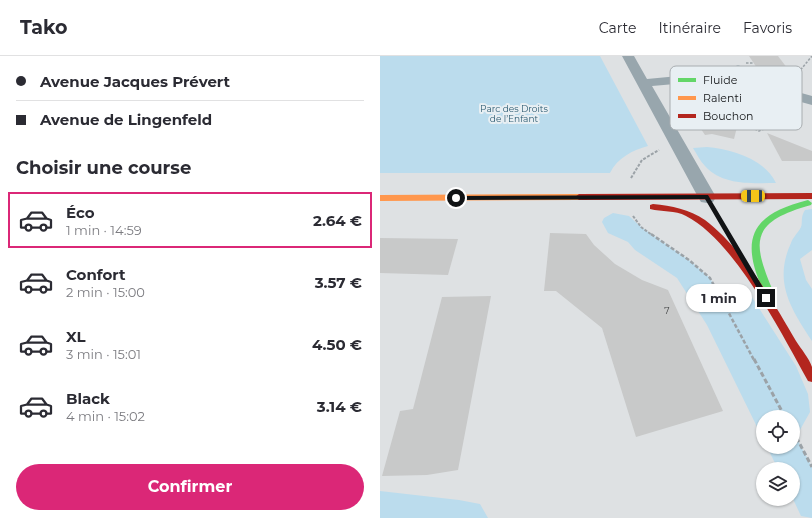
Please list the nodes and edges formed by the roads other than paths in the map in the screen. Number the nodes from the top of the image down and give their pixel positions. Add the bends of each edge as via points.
1 (628, 56) edge
2 (670, 81) edge
3 (644, 83) junction
4 (802, 98) edge
5 (812, 101) edge
6 (670, 130) edge
7 (670, 130) edge
8 (812, 196) edge
9 (380, 198) edge
10 (630, 200) junction
11 (709, 200) junction
12 (812, 202) edge
13 (727, 231) dead end
14 (777, 316) junction
15 (812, 377) edge

1 - 3 street
2 - 3 street
3 - 7 street
4 - 5 street
6 - 11 street
8 - 11 street
9 - 10 street via 574,197
10 - 11 street
10 - 14 street via 674,209 689,214 704,224 727,247
12 - 14 street via 782,209 765,222 757,233 755,251
13 - 14 street
14 - 15 street

